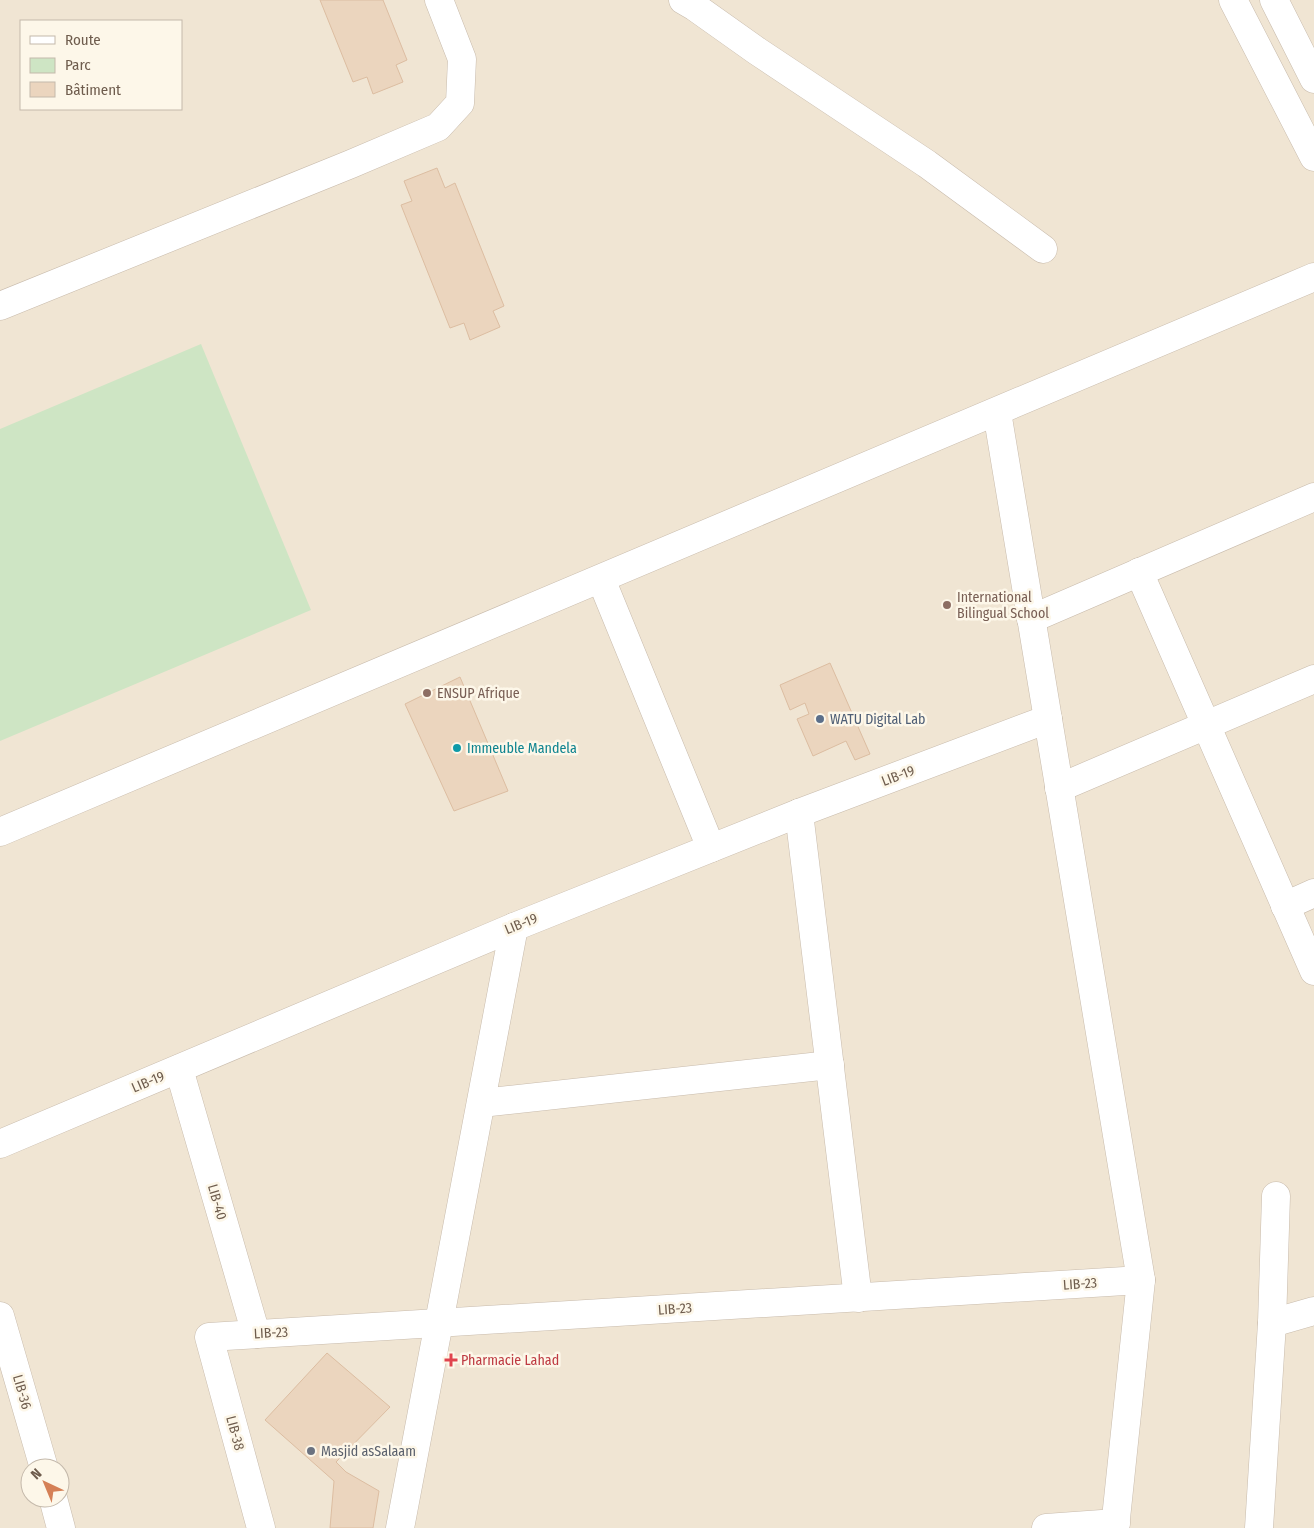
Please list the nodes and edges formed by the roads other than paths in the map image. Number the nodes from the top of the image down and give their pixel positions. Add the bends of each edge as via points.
1 (438, 0) edge
2 (683, 0) edge
3 (1233, 0) edge
4 (1274, 0) edge
5 (1314, 79) edge
6 (1314, 157) edge
7 (1043, 249) dead end
8 (1314, 278) edge
9 (0, 306) edge
10 (996, 412) junction
11 (1314, 497) edge
12 (1139, 572) junction
13 (601, 579) junction
14 (1031, 619) junction
15 (1314, 679) edge
16 (1048, 719) junction
17 (1206, 725) junction
18 (1059, 788) junction
19 (800, 813) junction
20 (0, 832) edge
21 (711, 848) junction
22 (1314, 893) edge
23 (1285, 906) junction
24 (514, 927) junction
25 (1314, 971) edge
26 (830, 1064) junction
27 (179, 1069) junction
28 (481, 1103) junction
29 (0, 1144) edge
30 (1276, 1196) dead end
31 (1141, 1280) junction
32 (858, 1298) junction
33 (1314, 1312) edge
34 (0, 1316) edge
35 (439, 1323) junction
36 (1272, 1323) junction
37 (256, 1334) junction
38 (209, 1337) joint
39 (41, 1458) edge
40 (56, 1508) edge
41 (1116, 1526) edge
42 (61, 1528) edge
43 (261, 1528) edge
44 (400, 1528) edge
45 (1046, 1528) edge
46 (1259, 1528) edge

1 - 9 street via 462,59 460,103 438,127
2 - 7 street via 927,164
3 - 6 street
4 - 5 street
8 - 10 street
10 - 13 street
10 - 14 street
11 - 12 street
12 - 14 street
12 - 17 street
13 - 20 street
13 - 21 street
14 - 16 street
15 - 17 street
16 - 18 street
16 - 19 street, LIB-19
17 - 18 street
17 - 23 street
18 - 31 street
19 - 21 street, LIB-19
19 - 26 street
21 - 24 street, LIB-19
22 - 23 street
23 - 25 street
24 - 27 street, LIB-19
24 - 28 street
26 - 28 street
26 - 32 street
27 - 29 street, LIB-19
27 - 37 street, LIB-40
28 - 35 street
30 - 36 street
31 - 32 street, LIB-23
31 - 41 street
32 - 35 street, LIB-23
33 - 36 street
34 - 39 street, LIB-36
35 - 37 street, LIB-23
35 - 44 street
36 - 46 street
37 - 38 street, LIB-23
38 - 43 street, LIB-38
40 - 42 street
41 - 45 street

